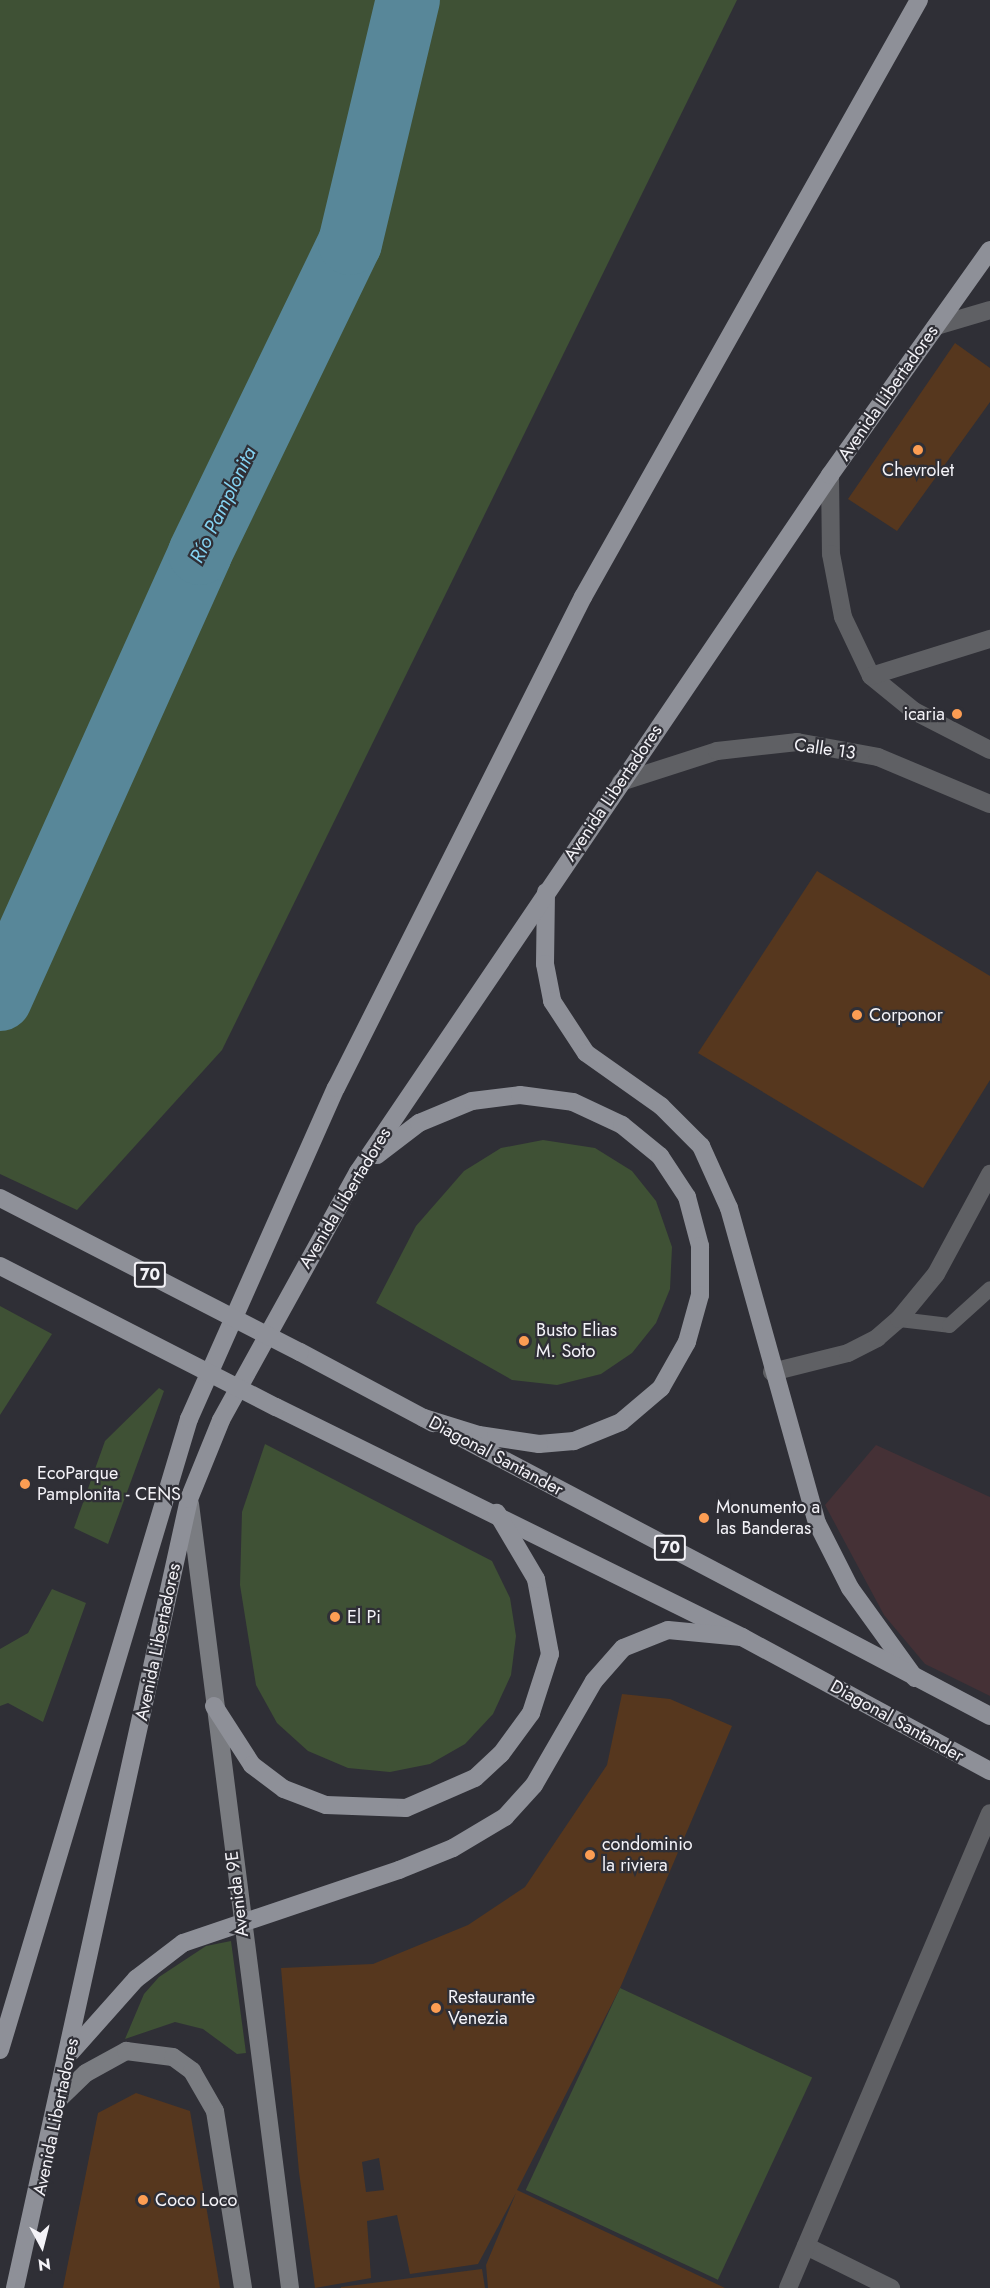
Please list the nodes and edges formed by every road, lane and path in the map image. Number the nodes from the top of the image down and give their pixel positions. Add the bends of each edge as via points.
1 (919, 0) edge
2 (990, 250) edge
3 (990, 310) edge
4 (936, 326) junction
5 (830, 475) junction
6 (990, 639) edge
7 (871, 676) junction
8 (990, 750) edge
9 (621, 783) junction
10 (990, 804) edge
11 (546, 891) junction
12 (358, 1172) junction
13 (990, 1174) edge
14 (0, 1198) edge
15 (0, 1266) edge
16 (990, 1288) edge
17 (899, 1319) junction
18 (772, 1372) junction
19 (424, 1418) junction
20 (189, 1499) junction
21 (496, 1511) junction
22 (742, 1637) junction
23 (915, 1678) junction
24 (214, 1706) junction
25 (990, 1716) edge
26 (990, 1771) edge
27 (990, 1813) edge
28 (240, 1922) junction
29 (0, 2050) edge
30 (70, 2053) junction
31 (59, 2099) junction
32 (806, 2246) junction
33 (15, 2288) edge
34 (243, 2288) edge
35 (290, 2288) edge
36 (788, 2288) edge
37 (891, 2288) edge

1 - 29 main road, Avenida Libertadores via 583,597 331,1099 189,1419
2 - 4 main road, Avenida Libertadores
3 - 4 street
4 - 5 main road, Avenida Libertadores
5 - 7 street via 831,554 843,616
5 - 9 main road, Avenida Libertadores
6 - 7 street
7 - 8 street via 914,711
9 - 10 street, Calle 13 via 717,751 796,742 878,757
9 - 11 main road, Avenida Libertadores
11 - 12 main road, Avenida Libertadores
11 - 18 main road via 545,964 557,1012 586,1053 662,1106 701,1146 729,1208
12 - 19 main road via 437,1113 488,1097 536,1096 588,1107 637,1135 680,1182 693,1214 701,1277 692,1330 661,1388 635,1412 589,1437 539,1444 479,1435
12 - 20 main road, Avenida Libertadores via 233,1394
13 - 17 street via 936,1274
14 - 19 main road, Diagonal Santander / 70, bridge
15 - 21 main road, Diagonal Santander, bridge via 276,1407
16 - 17 lane via 949,1325
17 - 18 street via 877,1338 848,1353
18 - 23 main road via 817,1523 850,1588
19 - 23 main road, Diagonal Santander / 70
20 - 24 street, Avenida 9E
20 - 30 main road, Avenida Libertadores
21 - 22 main road, Diagonal Santander
21 - 24 main road via 536,1579 550,1654 531,1713 501,1754 475,1778 406,1808 326,1805 284,1789 252,1766
22 - 26 main road, Diagonal Santander
22 - 28 main road via 680,1629 640,1638 603,1668 534,1785 505,1817 429,1858
23 - 25 main road, Diagonal Santander / 70
24 - 28 street, Avenida 9E
27 - 32 street
28 - 30 main road via 183,1943 152,1965
28 - 35 street, Avenida 9E
30 - 31 main road, Avenida Libertadores
31 - 33 main road, Avenida Libertadores
31 - 34 street via 86,2073 126,2051 173,2057 192,2071 215,2111
32 - 36 street
32 - 37 street

